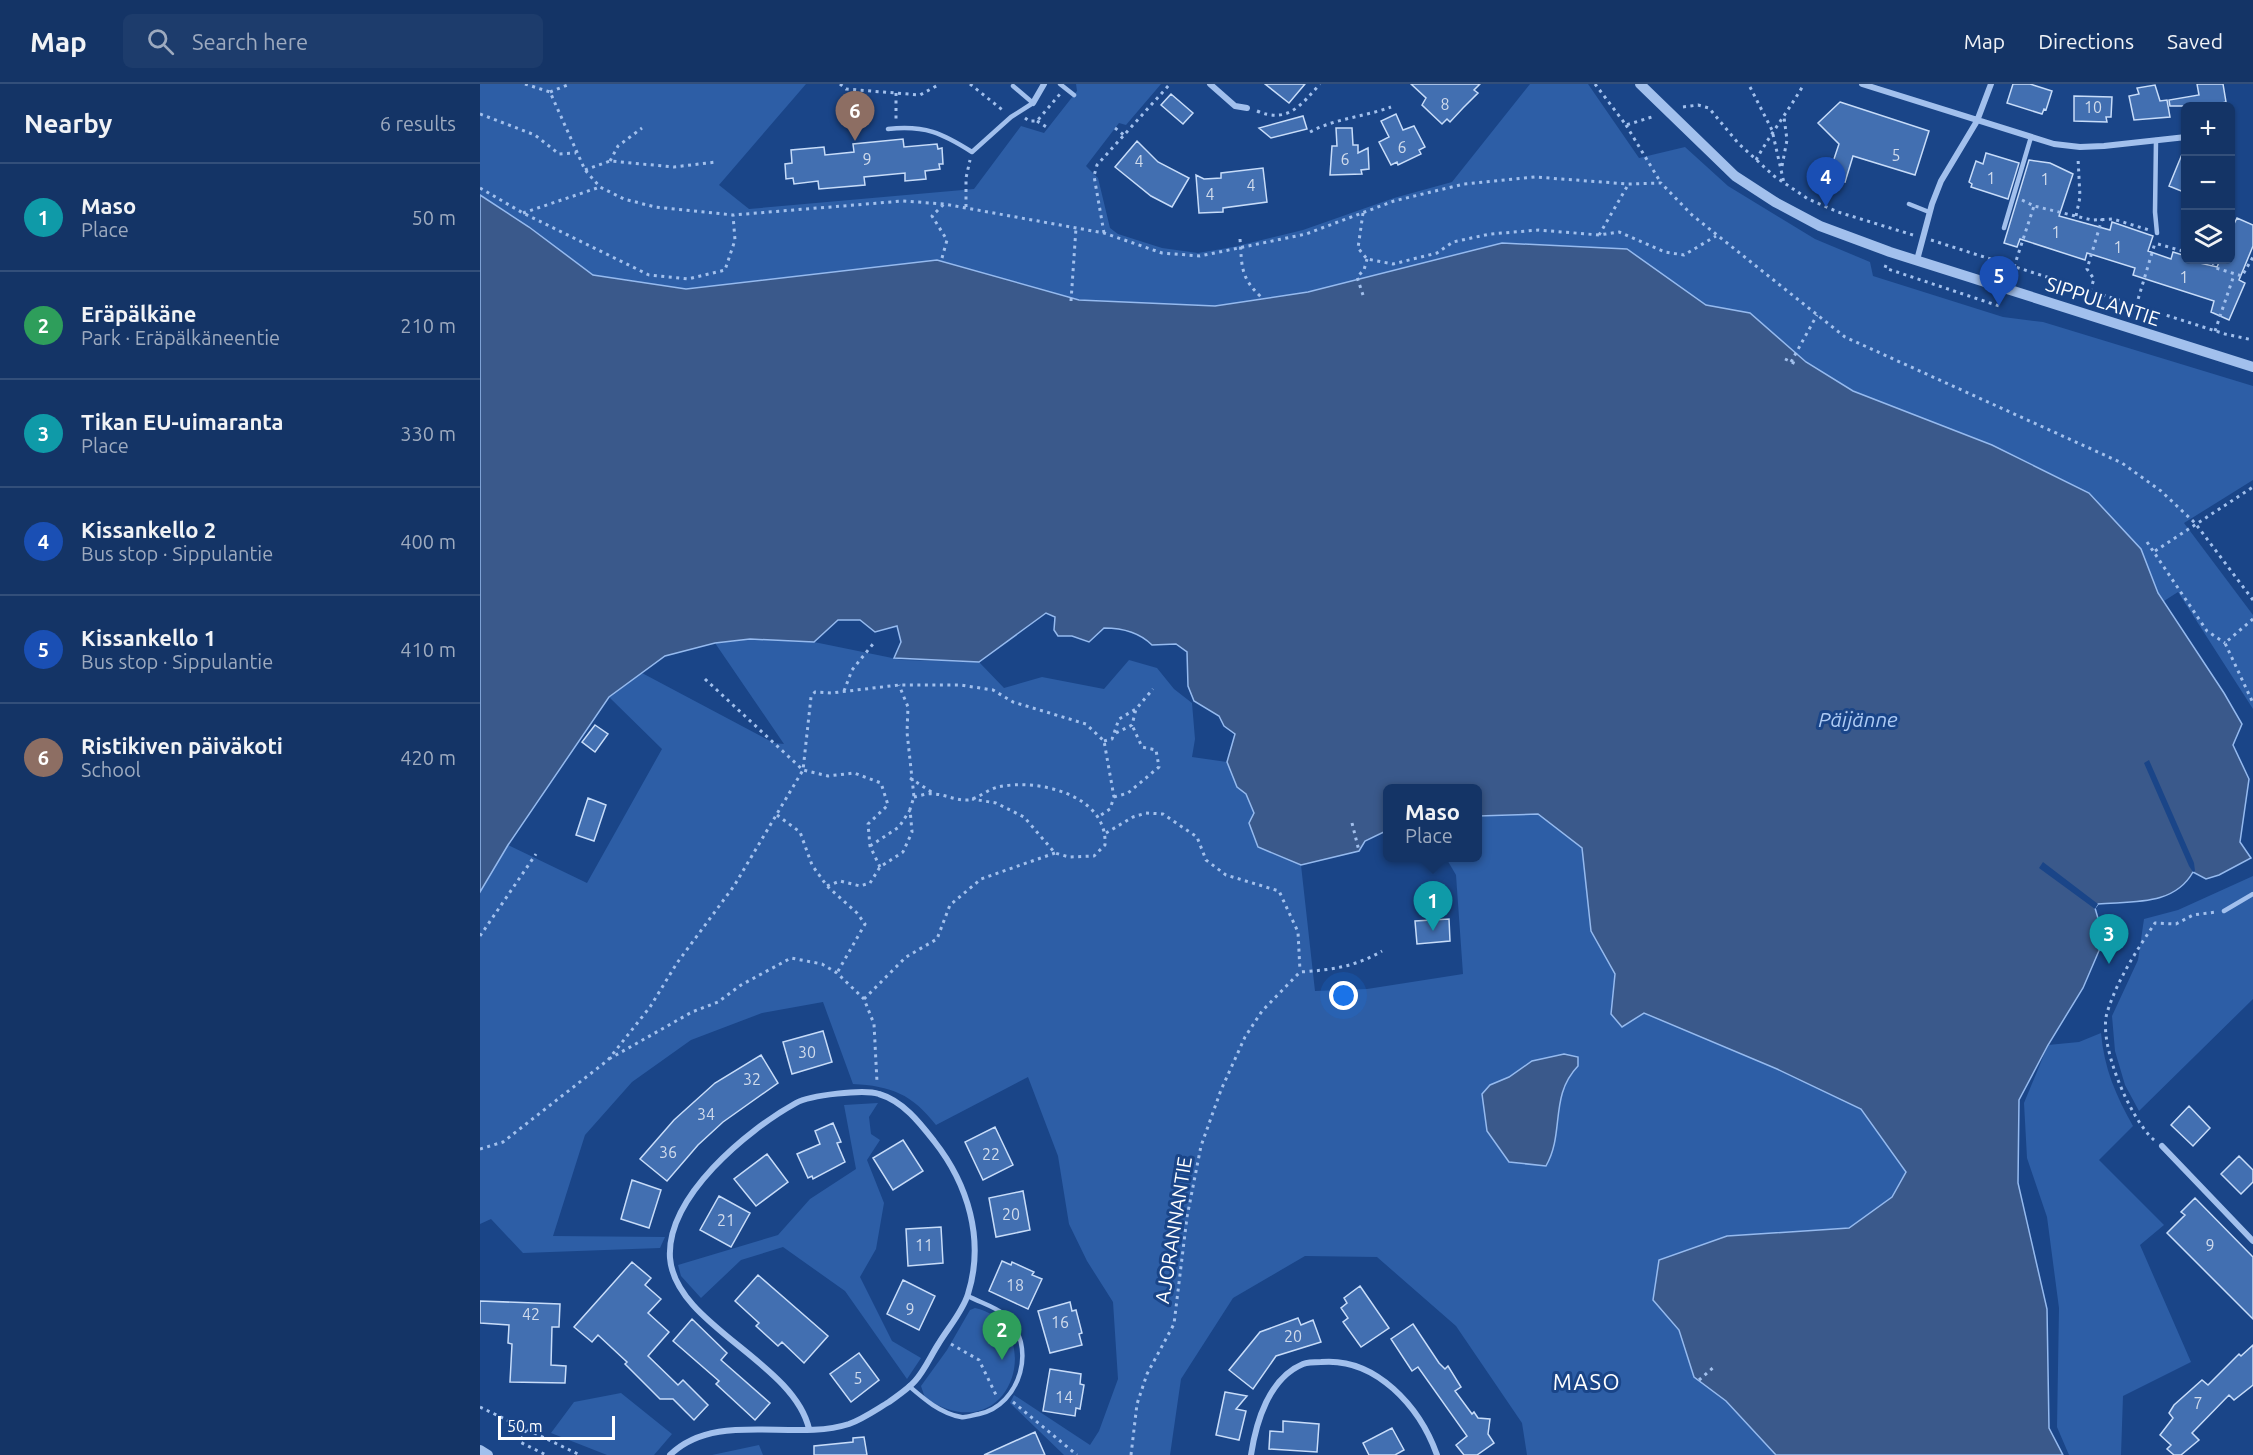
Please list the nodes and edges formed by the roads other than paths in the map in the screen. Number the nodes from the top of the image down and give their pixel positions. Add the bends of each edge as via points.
1 (1044, 84) edge
2 (1060, 84) edge
3 (1210, 84) edge
4 (1640, 84) edge
5 (1862, 84) edge
6 (1991, 84) edge
7 (1012, 86) dead end
8 (1074, 95) dead end
9 (1033, 103) junction
10 (1247, 108) road end
11 (1977, 120) junction
12 (888, 129) dead end
13 (2031, 137) junction
14 (2181, 138) edge
15 (2156, 140) junction
16 (1909, 204) dead end
17 (1929, 212) junction
18 (2004, 228) dead end
19 (2157, 233) road end
20 (1917, 260) junction
21 (2253, 367) edge
22 (2253, 894) edge
23 (2224, 911) road end
24 (898, 1104) junction
25 (894, 1110) dead end
26 (2162, 1146) road end
27 (2253, 1241) edge
28 (968, 1296) junction
29 (909, 1386) junction
30 (809, 1429) junction
31 (480, 1450) edge
32 (488, 1455) edge
33 (670, 1455) edge
34 (1251, 1455) edge
35 (1437, 1455) edge

1 - 9 street
2 - 8 lane
3 - 10 street via 1234,105
4 - 20 street, SIPPULANTIE via 1735,176 1775,202 1820,226
5 - 11 street
6 - 11 street
7 - 9 lane
9 - 12 lane via 972,152 944,134 923,128
11 - 13 street
11 - 17 street via 1941,182
13 - 15 street via 2078,147
13 - 18 lane
14 - 15 street
15 - 19 lane
16 - 17 lane
17 - 20 street
20 - 21 street, SIPPULANTIE
22 - 23 lane
24 - 25 lane
24 - 28 street via 916,1118 958,1176 972,1216 974,1256
24 - 30 street via 878,1093 846,1093 798,1101 737,1143 714,1166 691,1194 670,1239 673,1278 701,1312 792,1394
26 - 27 street
28 - 29 street
28 - 29 lane via 1005,1315 1021,1338 1023,1370 1004,1402 992,1411 962,1417 934,1407
29 - 30 street via 849,1424
30 - 33 street via 707,1434 684,1441
31 - 32 street
34 - 35 street via 1264,1403 1286,1374 1304,1363 1336,1360 1358,1365 1389,1384 1431,1439

